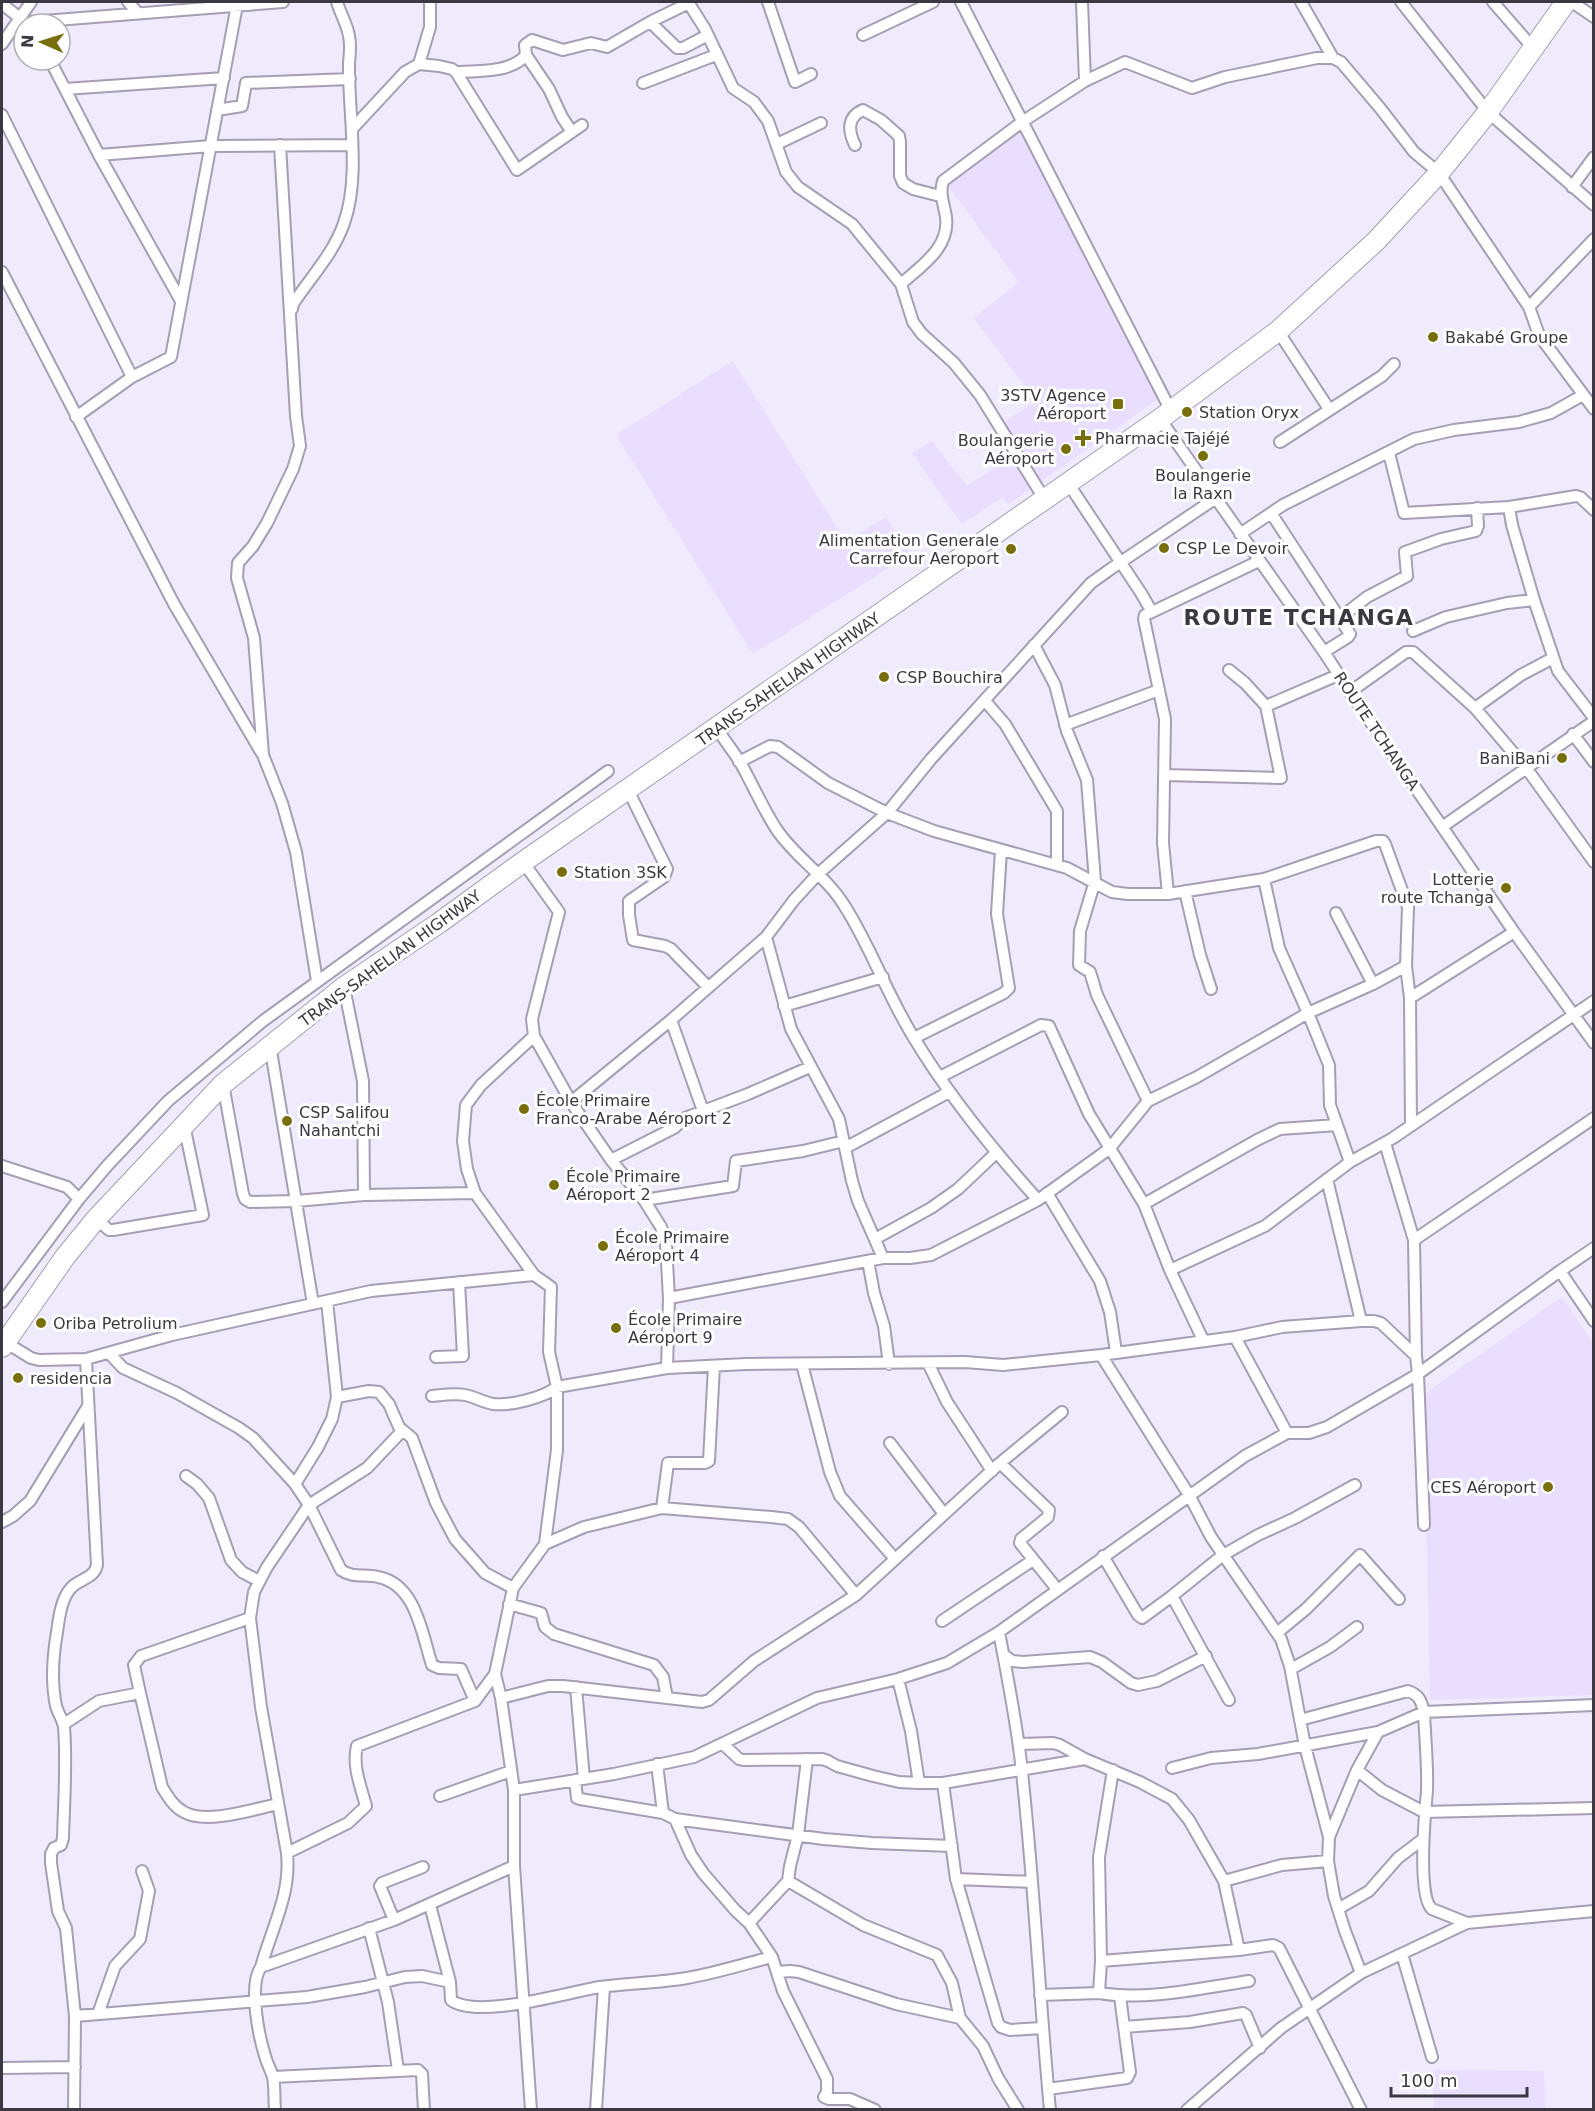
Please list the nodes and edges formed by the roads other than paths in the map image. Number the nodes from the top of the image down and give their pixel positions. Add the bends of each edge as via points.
1 (129, 2) edge
2 (283, 2) edge
3 (337, 2) edge
4 (430, 2) edge
5 (768, 2) edge
6 (933, 2) edge
7 (961, 2) edge
8 (1082, 2) edge
9 (1301, 2) edge
10 (1401, 2) edge
11 (1492, 2) edge
12 (1566, 2) edge
13 (1572, 2) edge
14 (2, 4) edge
15 (692, 4) edge
16 (237, 5) junction
17 (25, 10) edge
18 (138, 13) junction
19 (1593, 17) edge
20 (72, 19) edge
21 (650, 22) junction
22 (863, 35) dead end
23 (706, 36) junction
24 (2, 44) edge
25 (1533, 48) junction
26 (526, 55) junction
27 (716, 55) junction
28 (1333, 58) junction
29 (418, 64) junction
30 (56, 72) edge
31 (456, 72) junction
32 (811, 74) dead end
33 (224, 78) junction
34 (350, 79) junction
35 (1085, 81) junction
36 (643, 83) dead end
37 (65, 88) junction
38 (217, 111) junction
39 (1488, 112) junction
40 (2, 115) edge
41 (1022, 122) junction
42 (821, 123) dead end
43 (582, 125) dead end
44 (351, 129) junction
45 (572, 132) junction
46 (351, 144) junction
47 (777, 144) junction
48 (280, 145) junction
49 (855, 145) dead end
50 (211, 146) junction
51 (99, 154) junction
52 (1593, 157) edge
53 (1438, 173) junction
54 (1572, 187) junction
55 (940, 196) junction
56 (1593, 205) edge
57 (1593, 239) edge
58 (2, 272) edge
59 (901, 284) junction
60 (181, 301) junction
61 (1529, 307) junction
62 (290, 320) junction
63 (1278, 332) junction
64 (1394, 364) dead end
65 (132, 377) junction
66 (1582, 396) junction
67 (1329, 409) junction
68 (1593, 409) edge
69 (1166, 415) junction
70 (76, 417) junction
71 (1280, 442) dead end
72 (1389, 453) junction
73 (1068, 483) junction
74 (1216, 498) junction
75 (1045, 500) junction
76 (1509, 507) junction
77 (1478, 508) junction
78 (1593, 510) edge
79 (1271, 513) junction
80 (1240, 534) junction
81 (1259, 561) junction
82 (1121, 562) junction
83 (1534, 600) junction
84 (1152, 612) junction
85 (1340, 618) junction
86 (1413, 631) dead end
87 (1034, 645) junction
88 (1324, 652) junction
89 (1553, 658) junction
90 (1229, 670) dead end
91 (1338, 675) junction
92 (1159, 690) junction
93 (1350, 692) junction
94 (985, 701) junction
95 (1266, 706) junction
96 (1475, 708) junction
97 (1593, 719) edge
98 (1065, 724) junction
99 (717, 728) junction
100 (1573, 734) junction
101 (263, 756) junction
102 (739, 762) junction
103 (1593, 762) edge
104 (1527, 769) junction
105 (608, 771) dead end
106 (1165, 775) junction
107 (628, 790) junction
108 (887, 813) junction
109 (1442, 827) junction
110 (1001, 850) junction
111 (523, 862) junction
112 (1593, 862) edge
113 (1057, 865) junction
114 (818, 874) junction
115 (1264, 879) junction
116 (1095, 881) junction
117 (1185, 891) junction
118 (1168, 894) junction
119 (1336, 913) dead end
120 (1514, 932) junction
121 (766, 937) junction
122 (1406, 966) junction
123 (883, 977) junction
124 (317, 981) junction
125 (1373, 984) junction
126 (344, 987) junction
127 (708, 987) junction
128 (1211, 989) dead end
129 (1410, 998) junction
130 (1593, 1001) edge
131 (784, 1006) junction
132 (1308, 1013) junction
133 (1573, 1015) junction
134 (671, 1020) junction
135 (534, 1036) junction
136 (914, 1038) junction
137 (1593, 1043) edge
138 (270, 1045) junction
139 (810, 1067) junction
140 (940, 1077) junction
141 (223, 1084) junction
142 (949, 1092) junction
143 (1148, 1101) junction
144 (571, 1102) junction
145 (703, 1111) junction
146 (1593, 1118) edge
147 (184, 1125) junction
148 (1337, 1125) junction
149 (1411, 1126) junction
150 (1385, 1143) junction
151 (844, 1144) junction
152 (1109, 1149) junction
153 (996, 1153) junction
154 (611, 1160) junction
155 (1350, 1162) junction
156 (2, 1166) edge
157 (1327, 1179) junction
158 (475, 1193) junction
159 (1047, 1193) junction
160 (364, 1196) junction
161 (80, 1199) junction
162 (644, 1200) junction
163 (1038, 1200) junction
164 (296, 1201) junction
165 (1144, 1204) junction
166 (96, 1219) junction
167 (875, 1239) junction
168 (1414, 1240) junction
169 (1593, 1248) edge
170 (883, 1258) junction
171 (868, 1261) junction
172 (1170, 1270) junction
173 (1560, 1272) junction
174 (534, 1275) junction
175 (459, 1282) junction
176 (669, 1298) junction
177 (327, 1301) junction
178 (2, 1302) edge
179 (313, 1304) junction
180 (1361, 1321) junction
181 (1593, 1321) edge
182 (1235, 1337) junction
183 (1203, 1340) junction
184 (3, 1345) edge
185 (1116, 1352) junction
186 (109, 1353) junction
187 (1101, 1355) junction
188 (1416, 1356) junction
189 (436, 1357) dead end
190 (86, 1359) junction
191 (928, 1363) junction
192 (802, 1364) junction
193 (890, 1364) junction
194 (714, 1366) junction
195 (667, 1368) junction
196 (1418, 1374) junction
197 (557, 1387) junction
198 (337, 1396) junction
199 (432, 1396) dead end
200 (88, 1405) junction
201 (1062, 1412) dead end
202 (402, 1431) junction
203 (1287, 1433) junction
204 (890, 1443) dead end
205 (996, 1467) junction
206 (186, 1476) dead end
207 (295, 1484) junction
208 (1355, 1485) dead end
209 (1189, 1495) junction
210 (309, 1505) junction
211 (662, 1508) junction
212 (944, 1514) junction
213 (2, 1522) edge
214 (1424, 1524) dead end
215 (545, 1544) junction
216 (1223, 1555) junction
217 (1103, 1556) junction
218 (895, 1559) junction
219 (1033, 1560) junction
220 (259, 1581) junction
221 (513, 1588) junction
222 (1057, 1589) junction
223 (856, 1595) junction
224 (1172, 1596) junction
225 (1399, 1599) dead end
226 (509, 1604) junction
227 (250, 1618) junction
228 (942, 1621) dead end
229 (1357, 1627) dead end
230 (999, 1632) junction
231 (1277, 1633) junction
232 (1004, 1655) junction
233 (1206, 1656) junction
234 (1291, 1669) junction
235 (495, 1674) junction
236 (898, 1679) junction
237 (576, 1687) junction
238 (140, 1693) junction
239 (501, 1698) junction
240 (667, 1698) junction
241 (1229, 1700) dead end
242 (475, 1701) junction
243 (1593, 1704) edge
244 (1424, 1712) junction
245 (1300, 1720) junction
246 (64, 1724) junction
247 (1378, 1732) junction
248 (723, 1744) junction
249 (1018, 1744) junction
250 (1305, 1746) junction
251 (1085, 1758) junction
252 (807, 1759) junction
253 (657, 1764) junction
254 (1172, 1768) dead end
255 (1022, 1770) junction
256 (1113, 1770) junction
257 (1357, 1770) junction
258 (511, 1771) junction
259 (580, 1780) junction
260 (944, 1783) junction
261 (919, 1784) junction
262 (514, 1790) junction
263 (440, 1796) dead end
264 (278, 1804) junction
265 (1593, 1808) edge
266 (1424, 1812) junction
267 (663, 1813) junction
268 (675, 1819) junction
269 (798, 1835) junction
270 (1329, 1837) junction
271 (1423, 1839) junction
272 (952, 1846) junction
273 (287, 1853) junction
274 (1328, 1861) junction
275 (514, 1866) junction
276 (423, 1867) dead end
277 (142, 1871) dead end
278 (956, 1879) junction
279 (788, 1881) junction
280 (1224, 1881) junction
281 (1032, 1882) junction
282 (430, 1905) junction
283 (1338, 1909) junction
284 (1593, 1911) edge
285 (394, 1920) junction
286 (749, 1923) junction
287 (1467, 1923) junction
288 (369, 1928) junction
289 (1239, 1950) junction
290 (1402, 1954) junction
291 (772, 1957) junction
292 (1101, 1961) junction
293 (261, 1967) junction
294 (777, 1972) junction
295 (1361, 1973) junction
296 (450, 1982) junction
297 (1250, 1982) dead end
298 (382, 1984) junction
299 (604, 1987) junction
300 (1099, 1993) junction
301 (1040, 1995) junction
302 (1120, 1996) junction
303 (256, 2002) junction
304 (525, 2004) junction
305 (1310, 2007) junction
306 (98, 2014) junction
307 (75, 2016) junction
308 (960, 2018) junction
309 (1125, 2026) junction
310 (1042, 2028) junction
311 (1260, 2048) junction
312 (1431, 2057) dead end
313 (2, 2067) edge
314 (75, 2067) junction
315 (398, 2070) junction
316 (273, 2077) junction
317 (1048, 2089) junction
318 (74, 2109) edge
319 (275, 2109) edge
320 (424, 2109) edge
321 (531, 2109) edge
322 (596, 2109) edge
323 (875, 2109) edge
324 (1018, 2109) edge
325 (1050, 2109) edge
326 (1187, 2109) edge
327 (1361, 2109) edge

1 - 18 street
2 - 16 street
3 - 34 street via 349,34
4 - 29 street via 430,27
5 - 32 street via 795,82
6 - 22 street
7 - 41 street, ROUTE TCHANGA
8 - 35 street
9 - 28 street
10 - 39 street
11 - 25 street
12 - 25 highway, TRANS-SAHELIAN HIGHWAY
13 - 19 street
14 - 17 street
15 - 21 street
15 - 23 street
16 - 18 street
16 - 33 street
17 - 24 street
18 - 20 street
21 - 23 street via 677,48
21 - 26 street via 607,46 591,43 563,50 532,40 525,45
23 - 27 street
25 - 39 highway, TRANS-SAHELIAN HIGHWAY
26 - 31 street via 498,69
26 - 45 street
27 - 36 street
27 - 47 street via 733,88 759,106
28 - 35 street via 1225,77 1192,88 1125,62
28 - 53 street via 1341,62 1414,152
29 - 31 street
29 - 44 street via 405,72
30 - 37 street
31 - 45 street via 517,170
33 - 37 street
33 - 38 street
34 - 38 street via 246,83 242,106
34 - 44 street
35 - 41 street
37 - 51 street
38 - 50 street
39 - 53 highway, TRANS-SAHELIAN HIGHWAY
39 - 54 street
40 - 65 street
41 - 55 street via 943,181
41 - 69 street, ROUTE TCHANGA
42 - 47 street
43 - 45 street
44 - 46 street
46 - 48 street
46 - 62 street via 351,182 344,223 333,247 293,304
47 - 59 street via 786,172 798,187 852,224
48 - 50 street
48 - 62 street
49 - 55 street via 850,123 863,110 899,136 903,183
50 - 51 street
50 - 60 street
51 - 60 street
52 - 54 street
53 - 61 street
53 - 63 highway, TRANS-SAHELIAN HIGHWAY via 1376,241
54 - 56 street
55 - 59 street via 946,220 940,246
57 - 61 street
58 - 70 street
59 - 75 street via 913,322 980,395
60 - 65 street via 171,357
61 - 66 street via 1539,335
62 - 101 street via 300,446 272,514 238,562 237,578 254,638
63 - 67 street
63 - 69 highway, TRANS-SAHELIAN HIGHWAY
64 - 67 street via 1382,376
65 - 70 street
66 - 68 street
66 - 72 street via 1551,413 1519,422 1433,434
67 - 71 street
69 - 73 highway, TRANS-SAHELIAN HIGHWAY
69 - 74 street, ROUTE TCHANGA
70 - 101 street via 174,604
72 - 77 street via 1404,513
72 - 79 street
73 - 75 highway, TRANS-SAHELIAN HIGHWAY
73 - 82 street
74 - 80 street, ROUTE TCHANGA
74 - 82 street
75 - 99 highway, TRANS-SAHELIAN HIGHWAY
76 - 77 street
76 - 78 street via 1576,496
76 - 83 street
77 - 85 street via 1476,531 1405,552 1407,576 1367,597
79 - 80 street
79 - 85 street
80 - 81 street, ROUTE TCHANGA
81 - 84 street
81 - 88 street, ROUTE TCHANGA
82 - 84 street
82 - 87 street via 1091,583
83 - 86 street via 1446,617
83 - 89 street
84 - 92 street via 1144,619
85 - 88 street via 1350,635
87 - 94 street
87 - 98 street via 1055,685
88 - 91 street, ROUTE TCHANGA
89 - 96 street
89 - 97 street via 1559,673
90 - 95 street
91 - 93 street, ROUTE TCHANGA
91 - 95 street
92 - 98 street
92 - 106 street via 1165,718
93 - 96 street via 1411,651
93 - 109 street, ROUTE TCHANGA
94 - 108 street
94 - 113 street via 1005,724 1057,812
95 - 106 street via 1281,778
96 - 104 street
97 - 100 street
98 - 116 street via 1087,780
99 - 102 street
99 - 107 highway, TRANS-SAHELIAN HIGHWAY
100 - 103 street
100 - 104 street
101 - 124 street via 296,852
102 - 108 street via 770,746 778,747 828,783
102 - 114 street via 778,831
104 - 109 street
104 - 112 street
105 - 124 street
106 - 118 street via 1163,843
107 - 111 highway, TRANS-SAHELIAN HIGHWAY
107 - 127 street via 667,869 664,877 629,901 633,940 671,948
108 - 110 street
108 - 114 street
109 - 120 street, ROUTE TCHANGA
110 - 113 street
110 - 136 street via 997,914 1009,988
111 - 126 highway, TRANS-SAHELIAN HIGHWAY
111 - 135 street via 559,912 532,1019
113 - 116 street
114 - 121 street
114 - 123 street via 843,902
115 - 117 street
115 - 122 street via 1383,841 1406,898
115 - 132 street via 1279,948
116 - 118 street via 1120,894
116 - 143 street via 1080,931 1079,965 1090,972 1097,995
117 - 118 street
117 - 128 street
119 - 125 street
120 - 129 street
120 - 133 street, ROUTE TCHANGA
121 - 127 street
121 - 131 street
122 - 125 street
122 - 129 street
123 - 131 street
123 - 136 street
124 - 161 street via 168,1101
125 - 132 street
126 - 138 highway, TRANS-SAHELIAN HIGHWAY
126 - 160 street via 363,1081
127 - 134 street
129 - 149 street
130 - 133 street
131 - 139 street
132 - 143 street
132 - 148 street via 1329,1065 1329,1097
133 - 137 street, ROUTE TCHANGA
133 - 149 street
134 - 144 street
134 - 145 street
135 - 144 street
135 - 158 street via 481,1085 466,1105 463,1141
136 - 140 street
138 - 141 highway, TRANS-SAHELIAN HIGHWAY
138 - 164 street
139 - 145 street
139 - 151 street via 833,1105
140 - 142 street
140 - 152 street via 1046,1024
141 - 147 highway, TRANS-SAHELIAN HIGHWAY
141 - 164 street via 245,1199
142 - 151 street
142 - 153 street
143 - 152 street
144 - 154 street
145 - 154 street
146 - 168 street
147 - 166 highway, TRANS-SAHELIAN HIGHWAY
147 - 166 street via 203,1215 113,1230
148 - 155 street
148 - 165 street via 1280,1129
149 - 150 street
150 - 155 street
150 - 168 street
151 - 162 street via 736,1161 733,1186
151 - 167 street via 858,1201
152 - 159 street
152 - 165 street
153 - 163 street
153 - 167 street via 958,1189
154 - 162 street
155 - 157 street
156 - 161 street via 67,1186
157 - 172 street via 1265,1226
157 - 180 street
158 - 160 street
158 - 174 street
159 - 163 street
159 - 185 street via 1100,1281 1110,1311
160 - 164 street
161 - 178 street
162 - 176 street via 661,1227 666,1244
163 - 170 street via 931,1255
164 - 179 street
165 - 172 street
166 - 184 highway, TRANS-SAHELIAN HIGHWAY
167 - 170 street
168 - 188 street
169 - 173 street
170 - 171 street
171 - 176 street
171 - 193 street
172 - 183 street
173 - 181 street
173 - 196 street
174 - 175 street
174 - 197 street via 551,1287 549,1352
175 - 177 street via 371,1291
175 - 189 street via 463,1356
176 - 195 street
177 - 179 street
177 - 198 street
179 - 186 street
180 - 182 street via 1282,1327
180 - 188 street via 1381,1323
182 - 183 street
182 - 203 street
183 - 185 street
184 - 190 street via 39,1360
185 - 187 street
186 - 190 street
186 - 207 street via 123,1368 239,1428
187 - 191 street via 1003,1365
187 - 209 street
188 - 196 street
190 - 200 street
191 - 193 street
191 - 205 street via 940,1389
192 - 193 street
192 - 194 street
192 - 218 street via 840,1496
194 - 195 street
194 - 211 street via 709,1461 668,1463
195 - 197 street
196 - 203 street via 1327,1427 1309,1433
196 - 214 street
197 - 199 street via 542,1396 501,1404 463,1395
197 - 215 street via 557,1450
198 - 202 street via 380,1392
198 - 207 street via 332,1419
200 - 213 street via 30,1501
200 - 246 street via 97,1565 93,1574 72,1587 60,1614 54,1685 56,1707
201 - 205 street
202 - 210 street via 367,1468
202 - 221 street via 412,1438 436,1503 455,1539 484,1573
203 - 209 street via 1245,1456
204 - 212 street
205 - 212 street
205 - 219 street via 1049,1510 1048,1517 1020,1541
206 - 220 street via 209,1498 231,1560
207 - 210 street
208 - 216 street
209 - 216 street
209 - 217 street
210 - 220 street
210 - 242 street via 341,1570 348,1575 391,1581 404,1592 414,1607 432,1665 461,1669
211 - 215 street via 584,1527
211 - 223 street via 788,1519 800,1527
212 - 218 street
215 - 221 street
216 - 224 street
216 - 231 street
217 - 222 street
217 - 224 street via 1140,1617
218 - 223 street
219 - 222 street
219 - 228 street
220 - 227 street
221 - 226 street
222 - 230 street
223 - 240 street via 754,1661 709,1700
224 - 233 street
225 - 231 street via 1360,1555
226 - 235 street
226 - 240 street via 540,1613 545,1627 554,1634 654,1665 663,1677
227 - 238 street via 141,1656 134,1665
227 - 264 street
229 - 234 street
230 - 232 street
230 - 236 street via 947,1663
231 - 234 street
232 - 233 street via 1023,1662 1090,1657 1138,1685 1157,1681
232 - 249 street
233 - 241 street
234 - 245 street
235 - 239 street
235 - 242 street
236 - 248 street via 817,1698
236 - 261 street
237 - 239 street via 548,1686
237 - 240 street
237 - 259 street
238 - 246 street via 99,1701
238 - 264 street via 162,1787 183,1812 196,1817 218,1816
239 - 258 street
242 - 273 street via 357,1746 355,1755 366,1806 348,1823
243 - 244 street
244 - 245 street via 1420,1698 1407,1690
244 - 247 street
244 - 266 street
245 - 250 street
246 - 307 street via 63,1838 51,1854 51,1863 58,1911 66,1928
247 - 250 street
247 - 257 street
248 - 252 street via 743,1760
248 - 253 street via 694,1757
249 - 251 street via 1053,1743
249 - 255 street
250 - 254 street via 1211,1758
250 - 270 street
251 - 255 street
251 - 256 street
252 - 261 street via 822,1759 873,1776
252 - 269 street
253 - 259 street
253 - 267 street
255 - 260 street
255 - 281 street
256 - 280 street via 1176,1803
256 - 292 street via 1099,1857
257 - 266 street via 1382,1790
257 - 270 street
258 - 262 street
258 - 263 street
259 - 262 street
259 - 267 street via 577,1798
260 - 261 street
260 - 272 street
262 - 275 street
264 - 273 street
265 - 266 street
266 - 271 street
267 - 268 street
268 - 269 street
268 - 286 street via 703,1873
269 - 272 street via 872,1844
269 - 279 street
270 - 274 street
271 - 283 street via 1398,1858 1369,1891
271 - 287 street via 1428,1906
272 - 278 street
273 - 293 street via 287,1883
274 - 280 street via 1282,1865
274 - 283 street
275 - 282 street
275 - 304 street
276 - 285 street via 380,1886
277 - 306 street via 149,1891 140,1939 115,1966
278 - 281 street
278 - 310 street via 998,2023 1010,2030
279 - 286 street
279 - 308 street via 863,1925 937,1955 952,1983
280 - 289 street
281 - 301 street
282 - 285 street
282 - 296 street
283 - 295 street
284 - 287 street
285 - 288 street
286 - 291 street
287 - 290 street
288 - 293 street
288 - 298 street
289 - 292 street
289 - 305 street via 1277,1946
290 - 295 street
290 - 312 street
291 - 294 street
291 - 299 street via 687,1978
292 - 300 street
293 - 303 street via 257,1972
294 - 308 street via 799,1972 896,2004
294 - 323 street via 827,2079 824,2097 850,2099
295 - 305 street
296 - 298 street via 422,1976
296 - 304 street via 454,2002 490,2007
297 - 302 street
298 - 303 street
298 - 315 street
299 - 304 street
299 - 322 street
300 - 301 street
300 - 302 street
301 - 310 street
302 - 309 street
303 - 306 street
303 - 316 street via 261,2041
304 - 321 street
305 - 311 street
305 - 327 street
306 - 307 street
307 - 314 street
308 - 324 street via 983,2046
309 - 311 street via 1190,2022 1243,2013
309 - 317 street via 1130,2072 1127,2078
310 - 317 street
311 - 326 street
313 - 314 street
314 - 318 street
315 - 316 street
315 - 320 street via 423,2074
316 - 319 street
317 - 325 street

